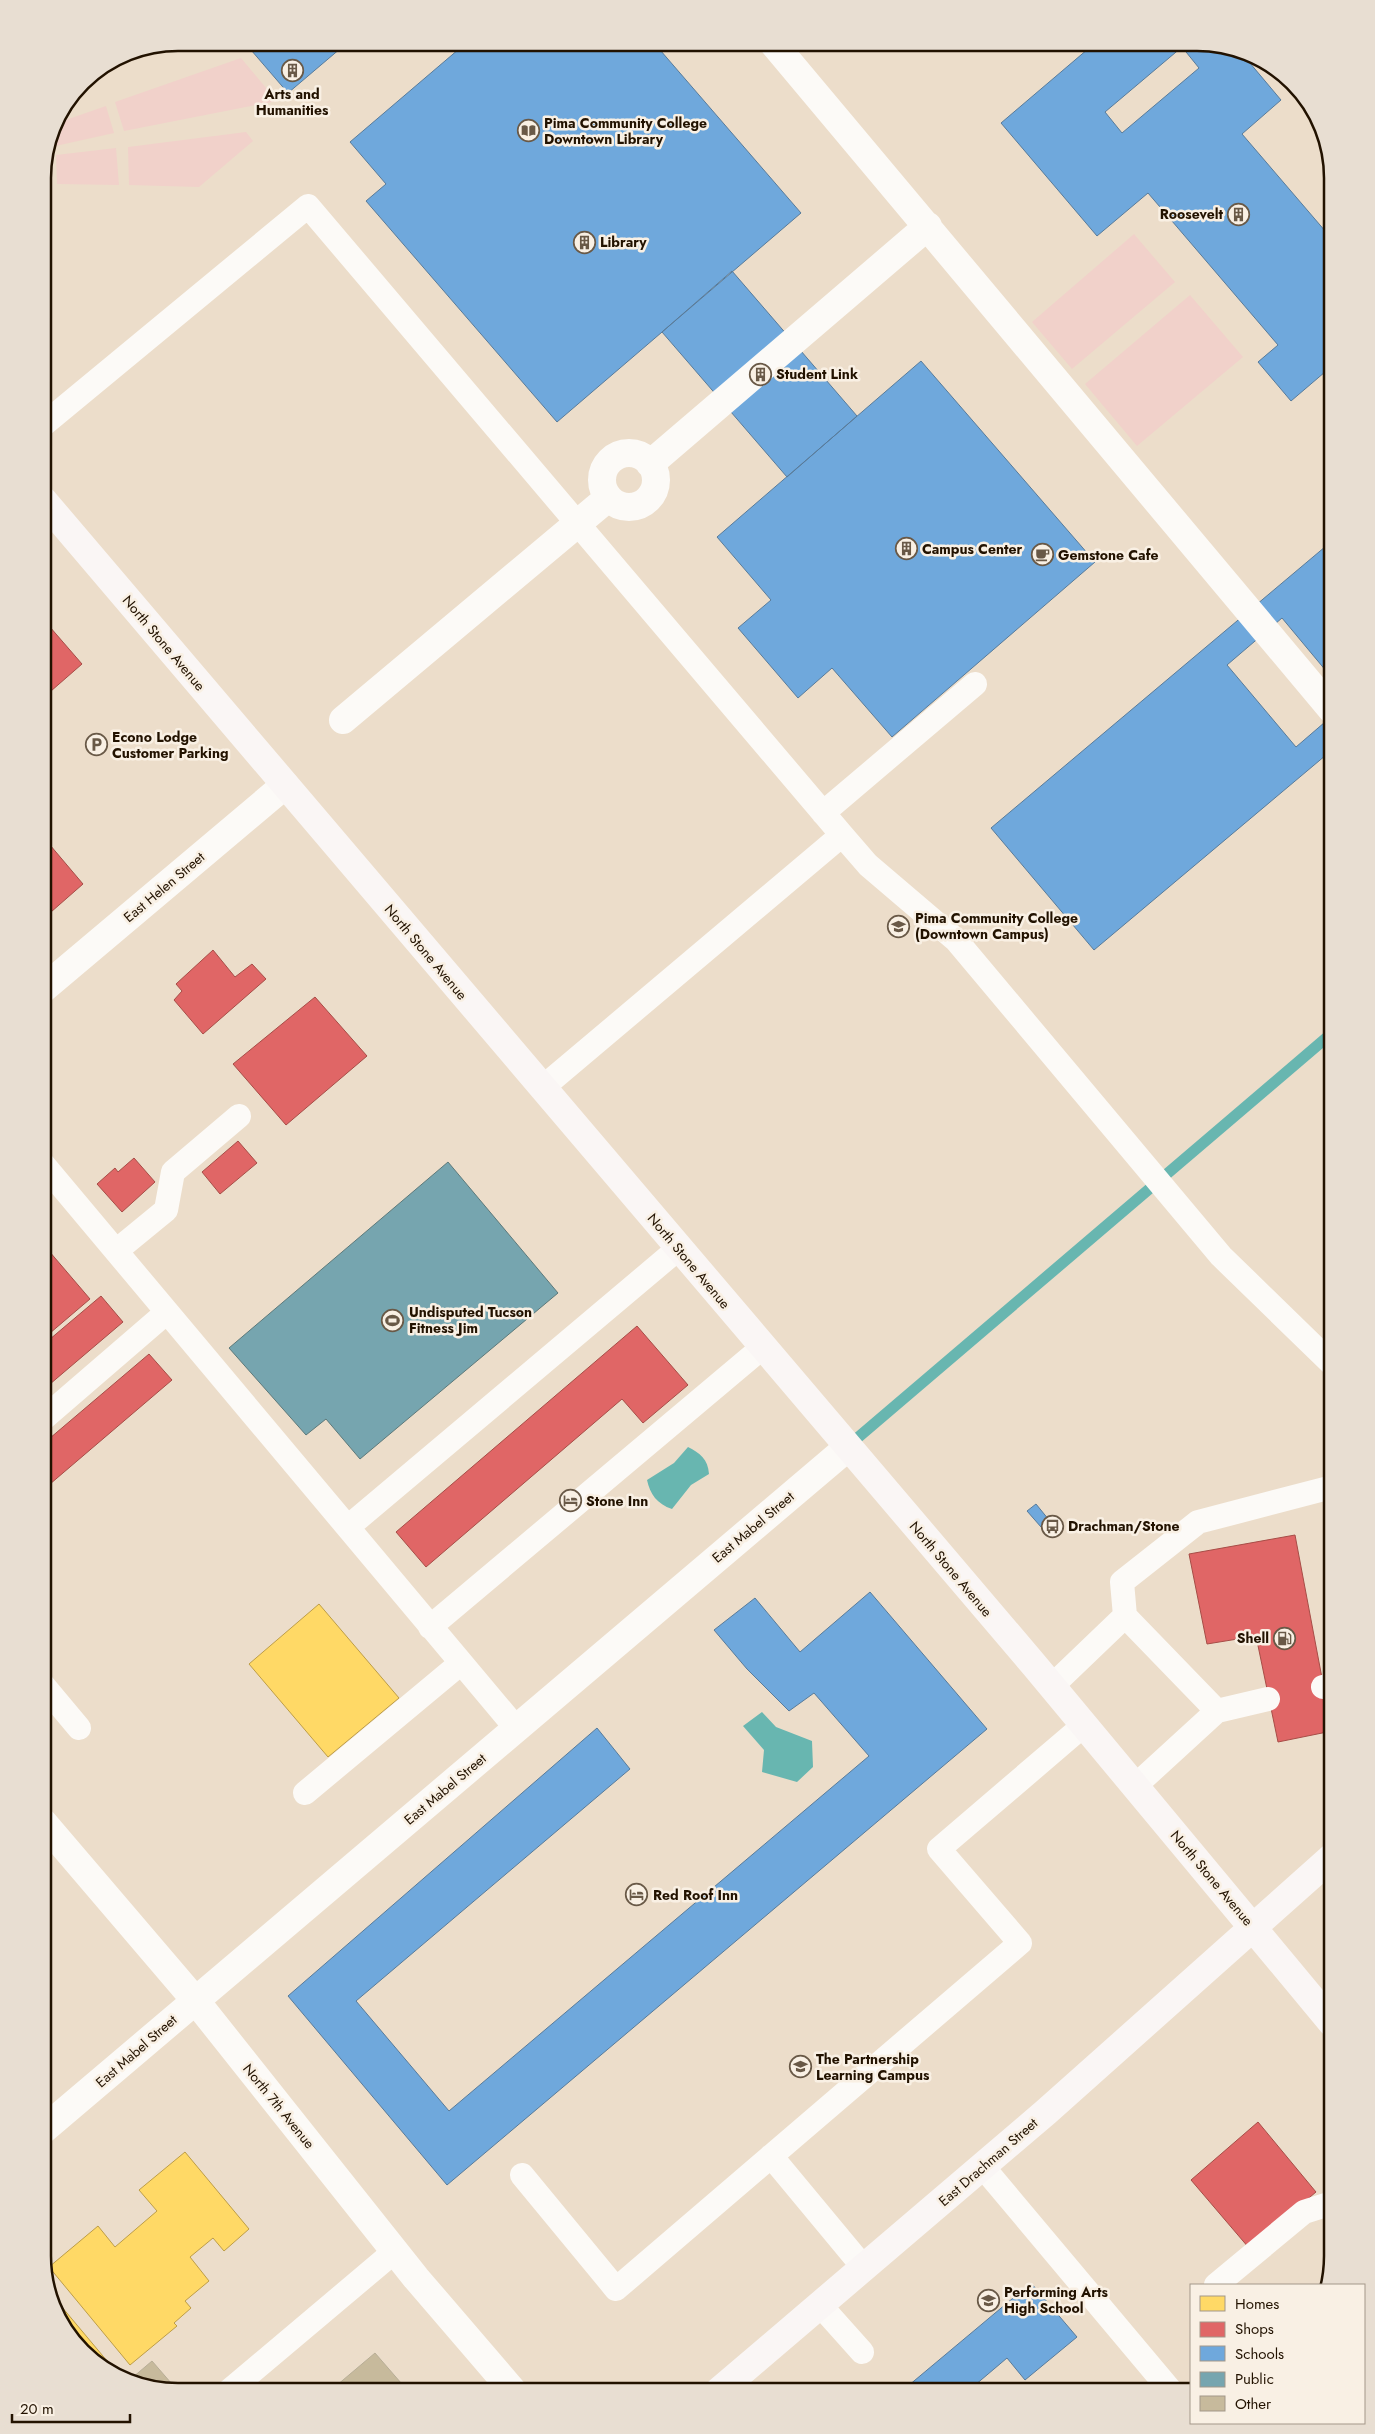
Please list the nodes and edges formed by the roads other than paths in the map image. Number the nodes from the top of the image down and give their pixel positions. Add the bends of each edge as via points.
1 (780, 52) edge
2 (928, 226) junction
3 (52, 418) edge
4 (650, 464) junction
5 (608, 498) junction
6 (52, 510) edge
7 (577, 524) junction
8 (975, 684) dead end
9 (1324, 700) edge
10 (343, 720) dead end
11 (285, 785) junction
12 (823, 813) junction
13 (842, 835) junction
14 (52, 982) edge
15 (542, 1088) junction
16 (239, 1116) dead end
17 (52, 1174) edge
18 (679, 1248) junction
19 (116, 1252) junction
20 (167, 1312) junction
21 (763, 1347) junction
22 (1324, 1356) edge
23 (51, 1412) edge
24 (847, 1448) junction
25 (1324, 1489) edge
26 (348, 1527) junction
27 (1125, 1616) junction
28 (430, 1627) junction
29 (461, 1663) junction
30 (1052, 1686) junction
31 (51, 1695) edge
32 (1268, 1699) dead end
33 (1217, 1711) junction
34 (1084, 1725) junction
35 (79, 1728) dead end
36 (516, 1728) junction
37 (1135, 1786) junction
38 (305, 1793) dead end
39 (51, 1833) edge
40 (1324, 1864) edge
41 (1252, 1926) junction
42 (195, 2000) junction
43 (1324, 2013) edge
44 (51, 2122) edge
45 (771, 2156) junction
46 (983, 2167) junction
47 (522, 2176) dead end
48 (1324, 2206) edge
49 (395, 2251) junction
50 (864, 2268) junction
51 (1217, 2284) edge
52 (820, 2305) junction
53 (862, 2352) dead end
54 (240, 2382) edge
55 (506, 2382) edge
56 (729, 2383) edge
57 (1163, 2383) edge

1 - 2 street
2 - 4 street
2 - 9 street
3 - 7 lane via 308,206
4 - 5 street via 656,481 649,498 642,504 624,507
4 - 5 street via 636,454 627,453 612,459 602,474
5 - 7 street
6 - 11 main road, North Stone Avenue
7 - 10 street
7 - 12 lane
8 - 12 lane
11 - 14 street, East Helen Street
11 - 15 main road, North Stone Avenue
12 - 13 lane
13 - 15 lane
13 - 22 lane via 868,865 956,940 1221,1256
15 - 18 main road, North Stone Avenue
16 - 19 lane via 173,1172 166,1210
17 - 19 lane
18 - 21 main road, North Stone Avenue
18 - 26 lane
19 - 20 lane
20 - 23 lane
20 - 26 lane
21 - 24 main road, North Stone Avenue
21 - 28 lane
24 - 30 main road, North Stone Avenue
24 - 36 street, East Mabel Street
25 - 27 lane via 1198,1522 1122,1582
26 - 28 lane
27 - 30 lane
27 - 33 lane
28 - 29 lane
29 - 36 lane
29 - 38 lane
30 - 34 main road, North Stone Avenue
31 - 35 lane
32 - 33 lane
33 - 37 lane
34 - 37 main road, North Stone Avenue
34 - 45 lane via 939,1848 1020,1943
36 - 42 street, East Mabel Street
37 - 41 main road, North Stone Avenue
39 - 42 street, North 7th Avenue
40 - 41 main road, East Drachman Street
41 - 43 main road, North Stone Avenue
41 - 46 main road, East Drachman Street
42 - 44 street, East Mabel Street
42 - 49 street, North 7th Avenue
45 - 47 lane via 616,2289
45 - 50 lane
46 - 50 main road, East Drachman Street
46 - 57 lane
48 - 51 lane via 1304,2212
49 - 54 lane
49 - 55 street, North 7th Avenue
50 - 52 main road, East Drachman Street
52 - 53 lane
52 - 56 main road, East Drachman Street

